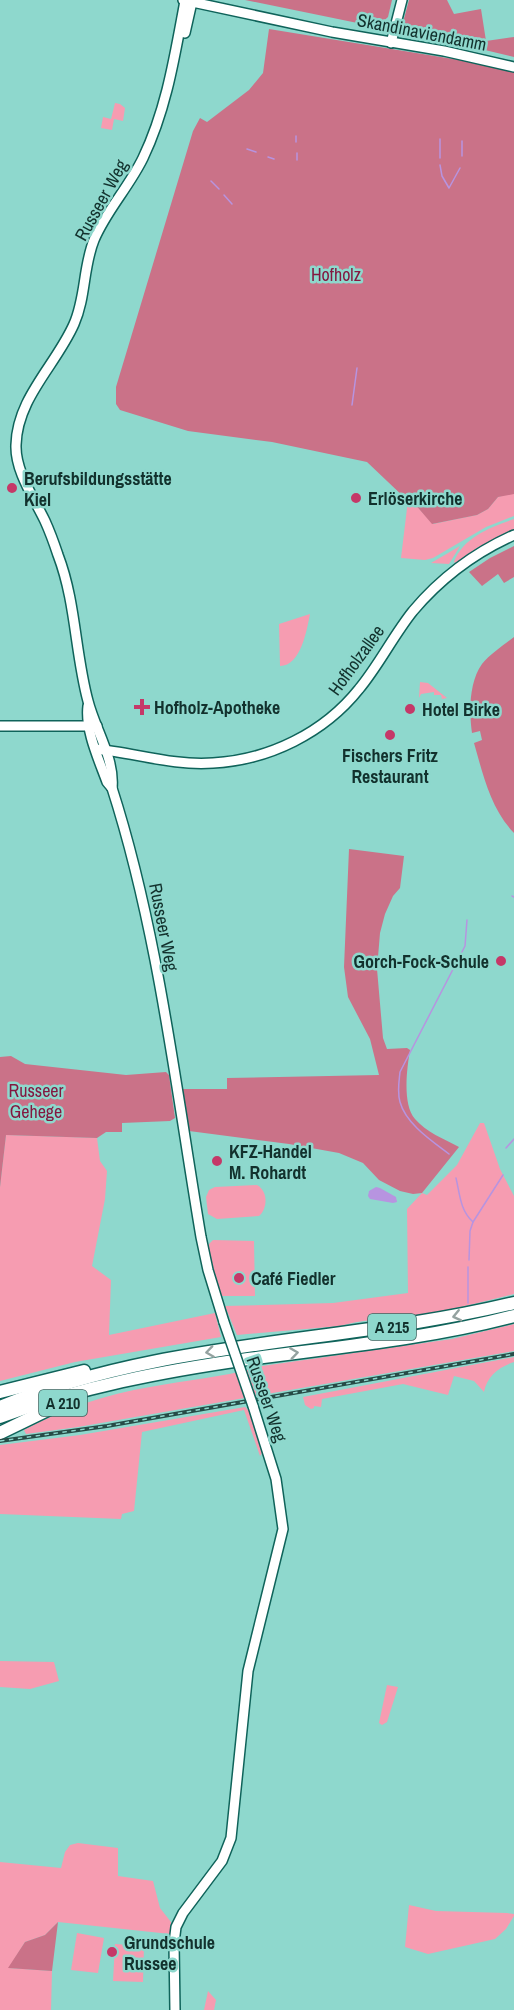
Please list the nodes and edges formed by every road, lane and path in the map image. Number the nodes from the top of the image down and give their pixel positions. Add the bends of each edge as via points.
1 (402, 0) edge
2 (187, 1) edge
3 (391, 43) junction
4 (514, 67) edge
5 (514, 535) edge
6 (93, 725) junction
7 (0, 726) edge
8 (101, 749) junction
9 (514, 1303) edge
10 (514, 1316) edge
11 (133, 1366) junction
12 (129, 1379) junction
13 (0, 1392) edge
14 (0, 1407) edge
15 (0, 1417) edge
16 (0, 1433) edge
17 (175, 2010) edge

1 - 3 street
2 - 3 street, Skandinaviendamm
2 - 6 street, Russeer Weg via 162,110 143,159 93,242 79,312 27,402 17,429 19,465 68,583
3 - 4 street, Skandinaviendamm
5 - 8 street, Hofholzallee via 474,557 438,585 403,624 349,701 304,736 261,754 215,763
6 - 7 street
6 - 8 street, Russeer Weg
8 - 17 street, Russeer Weg, bridge via 113,782 144,909 208,1269 276,1479 283,1522 248,1671 231,1838 222,1861 176,1927
9 -> 11 highway, A 215 via 413,1324
12 -> 10 highway, A 215 via 388,1340
11 - 13 highway, A 210 via 83,1372
11 - 14 highway, A 215
12 - 15 highway, A 215 via 56,1397
12 - 16 highway, A 210 via 55,1406

